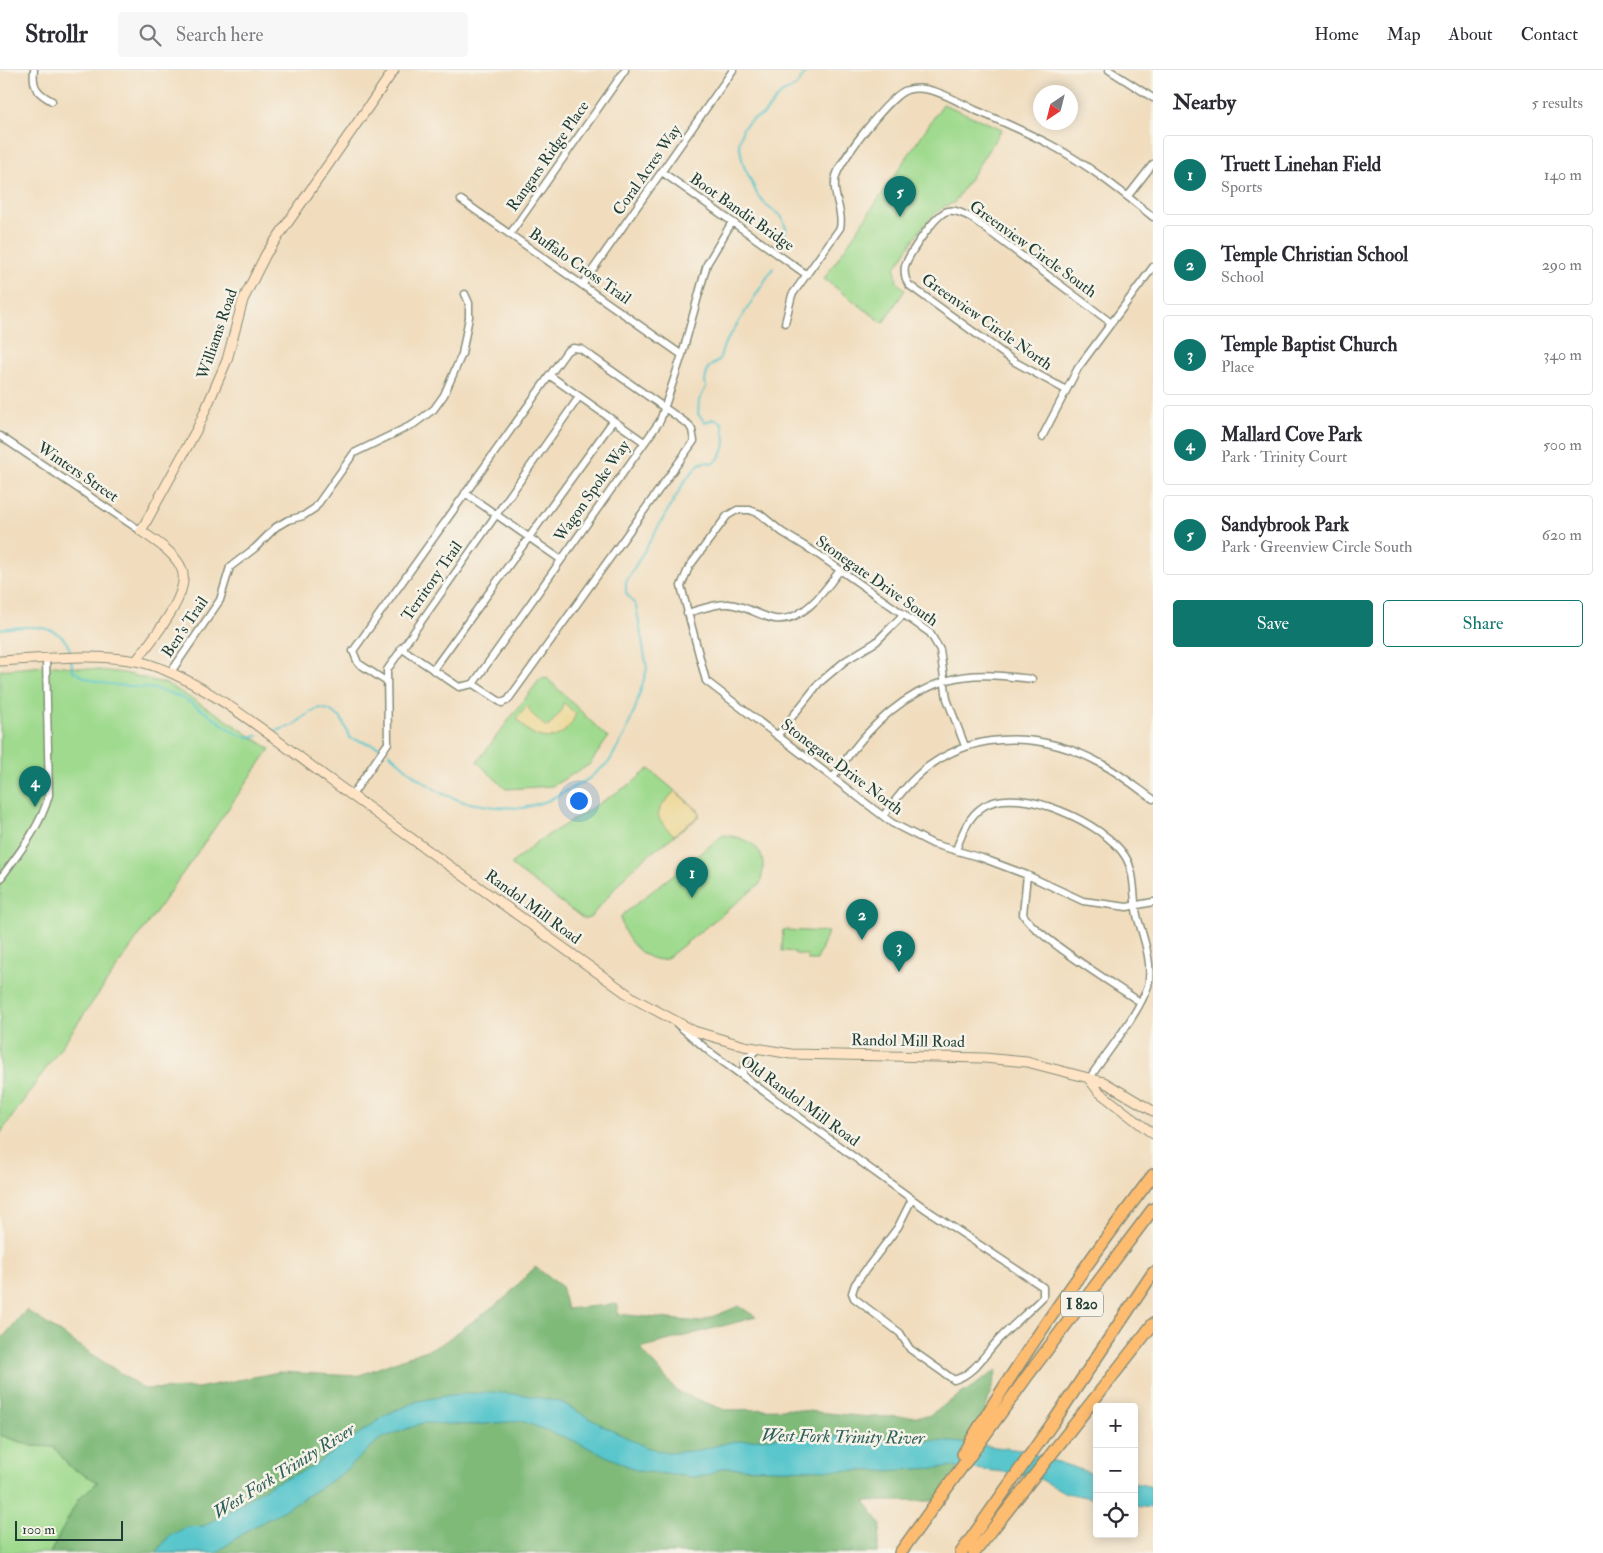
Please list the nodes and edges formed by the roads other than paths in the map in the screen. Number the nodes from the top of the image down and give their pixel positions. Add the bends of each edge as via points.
1 (34, 70) edge
2 (394, 70) edge
3 (625, 70) edge
4 (733, 70) edge
5 (1109, 70) edge
6 (1153, 98) edge
7 (52, 100) dead end
8 (1153, 164) edge
9 (662, 172) junction
10 (1128, 196) junction
11 (461, 200) dead end
12 (1153, 217) edge
13 (732, 222) junction
14 (510, 234) junction
15 (920, 241) joint
16 (1153, 267) edge
17 (807, 275) junction
18 (582, 285) junction
19 (465, 294) dead end
20 (1110, 322) junction
21 (785, 323) dead end
22 (682, 355) junction
23 (549, 375) junction
24 (1066, 390) junction
25 (579, 398) junction
26 (664, 408) junction
27 (612, 421) junction
28 (0, 436) edge
29 (1042, 437) dead end
30 (644, 442) junction
31 (465, 493) junction
32 (733, 512) joint
33 (496, 515) junction
34 (141, 531) junction
35 (529, 538) junction
36 (560, 559) junction
37 (840, 570) junction
38 (687, 613) junction
39 (904, 614) junction
40 (401, 648) junction
41 (46, 659) junction
42 (0, 661) edge
43 (136, 661) junction
44 (433, 670) junction
45 (170, 672) junction
46 (1032, 679) dead end
47 (387, 682) junction
48 (944, 682) junction
49 (473, 684) junction
50 (777, 736) junction
51 (965, 746) junction
52 (833, 778) junction
53 (352, 795) junction
54 (1153, 799) edge
55 (883, 816) junction
56 (956, 850) junction
57 (1027, 875) junction
58 (0, 879) edge
59 (1153, 902) edge
60 (1135, 907) junction
61 (1140, 1002) junction
62 (674, 1022) junction
63 (758, 1049) junction
64 (1089, 1079) junction
65 (748, 1080) junction
66 (1153, 1111) edge
67 (1153, 1134) edge
68 (1153, 1175) edge
69 (912, 1199) junction
70 (1153, 1208) edge
71 (1153, 1273) edge
72 (1153, 1324) edge
73 (928, 1515) junction
74 (900, 1553) edge
75 (961, 1553) edge
76 (974, 1553) edge

1 - 7 street via 35,88
2 - 34 main road, Williams Road via 266,254 251,281 227,360 198,427
3 - 14 street, Rangars Ridge Place
4 - 9 street, Coral Acres Way
5 - 6 street
8 - 10 street
9 - 13 street, Boot Bandit Bridge
9 - 18 street, Coral Acres Way
10 - 12 street
10 - 17 street via 1052,145 936,92 908,89 890,101 840,168 835,188 842,219 840,228
11 - 14 street, Buffalo Cross Trail
13 - 17 street, Boot Bandit Bridge
13 - 22 street, Wagon Spoke Way via 706,264
14 - 18 street, Buffalo Cross Trail
15 - 20 street, Greenview Circle South via 940,215 950,210 959,212
15 - 24 street, Greenview Circle North via 906,265 909,284 1015,362
16 - 20 street
17 - 21 street via 792,295
18 - 22 street, Buffalo Cross Trail
19 - 45 street, Ben's Trail via 470,303 462,354 444,395 434,409 414,424 354,453 315,508 276,527 230,567 220,600
20 - 24 street
22 - 26 street, Wagon Spoke Way
23 - 25 street
23 - 26 street via 567,351 573,348 581,350
23 - 31 street
24 - 29 street
25 - 27 street
25 - 33 street, Territory Trail
26 - 30 street, Wagon Spoke Way via 660,421
26 - 49 street via 689,425 694,441 508,700 496,701
27 - 30 street
27 - 35 street
28 - 34 street, Winters Street
30 - 36 street, Wagon Spoke Way
31 - 33 street
31 - 47 street via 353,651 358,663
32 - 37 street, Stonegate Drive South via 750,510 760,514
32 - 38 street, Stonegate Drive North via 714,531 683,577 681,586
33 - 35 street
33 - 40 street, Territory Trail
34 - 43 main road via 172,555 182,569 184,581 172,610
35 - 36 street
35 - 44 street
36 - 49 street, Wagon Spoke Way
37 - 38 street via 807,608 790,617 776,619 727,604
37 - 39 street, Stonegate Drive South
38 - 50 street, Stonegate Drive North via 706,681
39 - 48 street, Stonegate Drive South via 937,641
39 - 50 street via 876,642 819,683
40 - 44 street
40 - 47 street, Territory Trail via 387,670
41 - 42 main road, Randol Mill Road
41 - 43 main road, Randol Mill Road
41 - 58 street via 49,794 36,826
43 - 45 main road, Randol Mill Road
44 - 49 street via 459,687
45 - 53 main road, Randol Mill Road via 212,696
46 - 48 street via 992,675
47 - 53 street, Territory Trail via 388,743
48 - 51 street, Stonegate Drive South
48 - 52 street via 906,701 878,723 857,743
50 - 52 street, Stonegate Drive North
51 - 54 street via 988,740 1015,739 1058,746 1102,764
51 - 55 street via 928,766
52 - 55 street, Stonegate Drive North
53 - 62 main road, Randol Mill Road via 634,998
55 - 56 street, Stonegate Drive North via 920,838
56 - 57 street, Stonegate Drive North
56 - 60 street via 968,823 984,806 997,801 1019,800 1041,804 1062,811 1118,846 1132,871
57 - 60 street, Stonegate Drive North via 1083,901
57 - 61 street via 1025,920
59 - 60 street, Stonegate Drive North
60 - 61 street via 1148,952 1150,975
61 - 64 street
62 - 63 main road, Randol Mill Road via 715,1038
62 - 65 street, Old Randol Mill Road
63 - 64 main road, Randol Mill Road via 791,1054 1008,1060 1051,1067
63 - 65 street via 745,1064 743,1074
64 - 66 main road, Randol Mill Road via 1104,1082
64 - 67 main road, Randol Mill Road via 1099,1092
65 - 69 street, Old Randol Mill Road
68 - 73 highway via 1074,1280 999,1392
69 - 69 street, Old Randol Mill Road via 1043,1288 1043,1297 962,1378 954,1380 910,1349 900,1333 854,1298 852,1293 855,1284 898,1227
70 - 73 highway, I 820
71 - 75 highway, I 820
72 - 76 highway
73 - 74 highway, I 820

